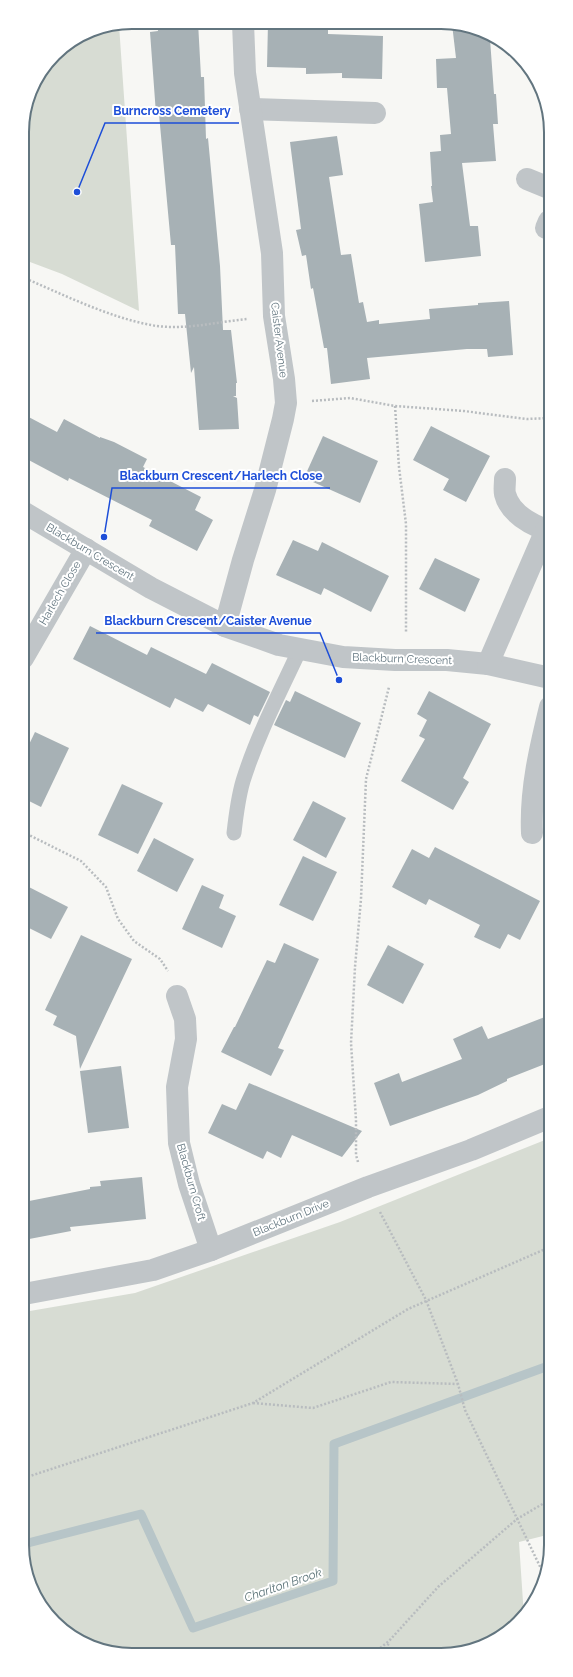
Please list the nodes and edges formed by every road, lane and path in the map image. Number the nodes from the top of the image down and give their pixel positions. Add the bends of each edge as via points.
1 (243, 29) edge
2 (250, 109) junction
3 (376, 113) dead end
4 (527, 179) dead end
5 (544, 186) edge
6 (29, 280) edge
7 (274, 316) junction
8 (286, 403) junction
9 (395, 406) junction
10 (544, 418) edge
11 (506, 479) dead end
12 (29, 516) edge
13 (544, 528) edge
14 (544, 539) edge
15 (86, 549) junction
16 (225, 626) junction
17 (29, 648) edge
18 (300, 649) junction
19 (395, 660) junction
20 (488, 664) junction
21 (544, 677) edge
22 (544, 737) edge
23 (234, 833) dead end
24 (532, 833) dead end
25 (29, 835) edge
26 (177, 996) joint
27 (544, 1120) edge
28 (368, 1187) junction
29 (211, 1250) junction
30 (544, 1251) edge
31 (29, 1293) edge
32 (426, 1300) junction
33 (458, 1384) junction
34 (253, 1403) junction
35 (29, 1476) edge
36 (544, 1503) edge
37 (517, 1519) junction
38 (541, 1569) edge
39 (389, 1641) junction
40 (380, 1648) edge
41 (387, 1648) edge

1 - 2 street, Caister Avenue via 244,73
2 - 3 street
2 - 7 street, Caister Avenue via 272,254
4 - 5 street
6 - 7 path via 116,315 151,325 176,327
7 - 8 street, Caister Avenue
8 - 9 path via 350,398
8 - 16 street, Caister Avenue via 265,490
9 - 10 path via 527,419
9 - 19 path via 406,524 406,640
11 - 13 street via 505,494 509,504 519,515
12 - 15 street, Blackburn Crescent
14 - 20 street
15 - 16 street, Blackburn Crescent via 151,588
15 - 17 street, Harlech Close
16 - 18 street, Blackburn Crescent via 279,645
18 - 19 street, Blackburn Crescent via 343,657
18 - 23 lane via 265,725 243,781
19 - 20 street, Blackburn Crescent via 447,660
19 - 28 path via 366,779 362,899 351,1043 356,1155
20 - 21 street, Blackburn Crescent
22 - 24 street via 534,786
25 - 26 path via 81,861 106,887 118,920 134,941 160,959 172,976
26 - 29 street, Blackburn Croft via 185,1019 186,1039 177,1087 179,1143 189,1184
27 - 28 street, Blackburn Drive via 471,1150
28 - 29 street, Blackburn Drive
28 - 32 path
29 - 31 street, Blackburn Drive via 153,1270
30 - 32 path
32 - 33 path
32 - 34 path
33 - 34 path via 390,1382 313,1408
33 - 37 path via 465,1410
34 - 35 path
36 - 37 path
37 - 38 path
37 - 39 path via 438,1587
39 - 40 path
39 - 41 path

